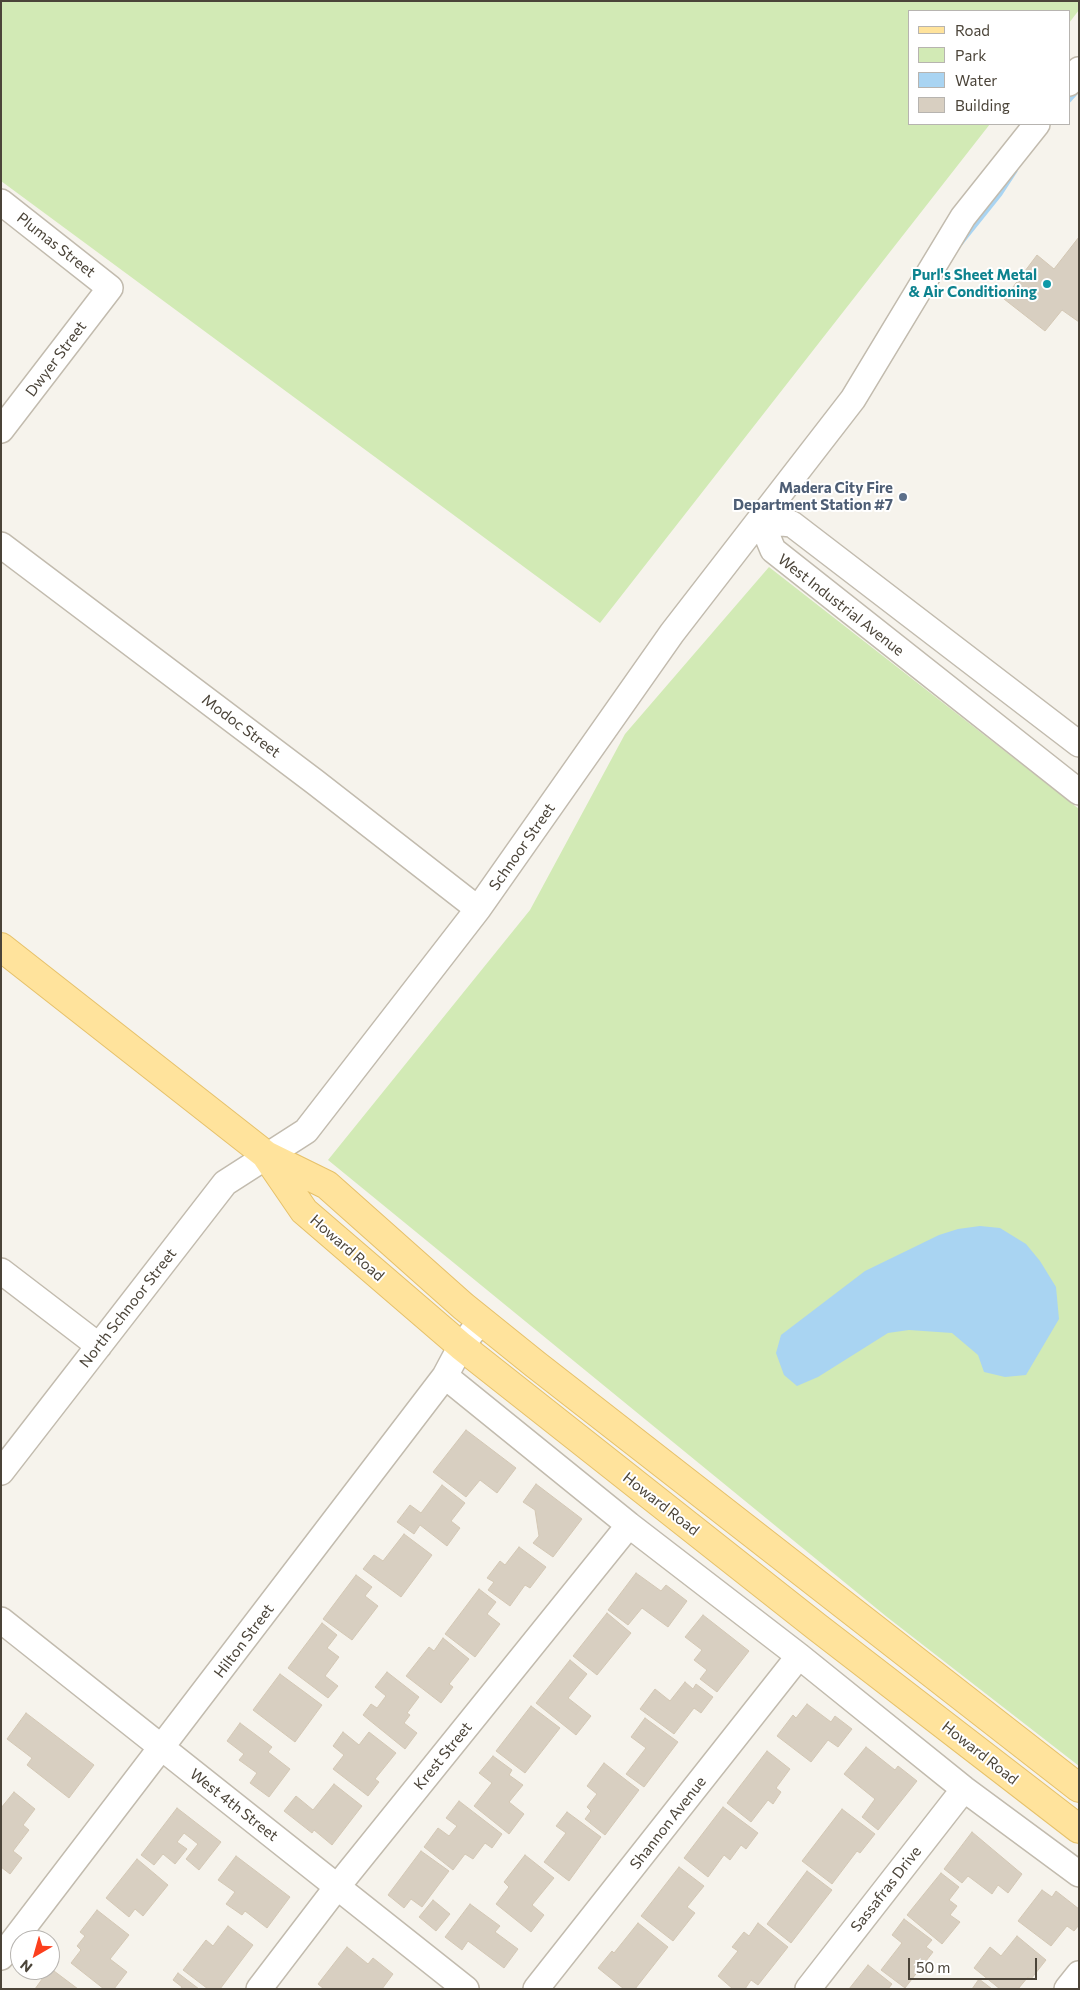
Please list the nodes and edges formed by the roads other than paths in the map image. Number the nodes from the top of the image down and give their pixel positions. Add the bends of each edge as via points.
1 (1079, 70) edge
2 (1070, 82) edge
3 (1036, 125) edge
4 (1, 202) edge
5 (110, 288) joint
6 (1, 430) edge
7 (761, 521) junction
8 (1, 545) edge
9 (1079, 744) edge
10 (1079, 792) edge
11 (478, 909) junction
12 (1, 947) edge
13 (266, 1155) junction
14 (1, 1270) edge
15 (481, 1321) junction
16 (99, 1346) junction
17 (461, 1346) junction
18 (445, 1376) junction
19 (1, 1472) edge
20 (678, 1518) junction
21 (629, 1525) junction
22 (783, 1558) junction
23 (1, 1620) edge
24 (799, 1656) junction
25 (162, 1748) junction
26 (1079, 1788) edge
27 (964, 1789) junction
28 (1079, 1828) edge
29 (1079, 1874) edge
30 (337, 1886) junction
31 (1, 1956) edge
32 (1079, 1974) edge
33 (259, 1989) edge
34 (466, 1989) edge
35 (536, 1989) edge
36 (808, 1989) edge
37 (1067, 1989) edge

1 - 2 street
3 - 7 street, Schnoor Street via 963,217 853,399
4 - 5 street, Plumas Street
5 - 6 street, Dwyer Street
7 - 9 street via 792,524
7 - 10 street, West Industrial Avenue via 772,550
7 - 11 street, Schnoor Street via 672,633
8 - 11 street, Modoc Street
11 - 13 street, Schnoor Street via 306,1132
12 - 13 main road, Howard Road
13 - 15 main road, Howard Road via 327,1185
13 - 16 street, North Schnoor Street via 225,1183
13 - 17 main road, Howard Road via 304,1211
14 - 16 street
15 - 17 street, Hilton Street
15 - 22 main road, Howard Road
16 - 19 street, North Schnoor Street
17 - 18 street, Hilton Street
17 - 20 main road, Howard Road
18 - 21 street
18 - 25 street, Hilton Street
20 - 22 main road via 722,1533 749,1554 768,1562
20 - 28 main road, Howard Road
21 - 24 street
21 - 30 street, Krest Street
22 - 26 main road, Howard Road
23 - 25 street, West 4th Street
24 - 27 street
24 - 35 street, Shannon Avenue
25 - 30 street, West 4th Street
25 - 31 street, Hilton Street
27 - 29 street
27 - 36 street, Sassafras Drive
30 - 33 street, Krest Street
30 - 34 street, West 4th Street
32 - 37 street

